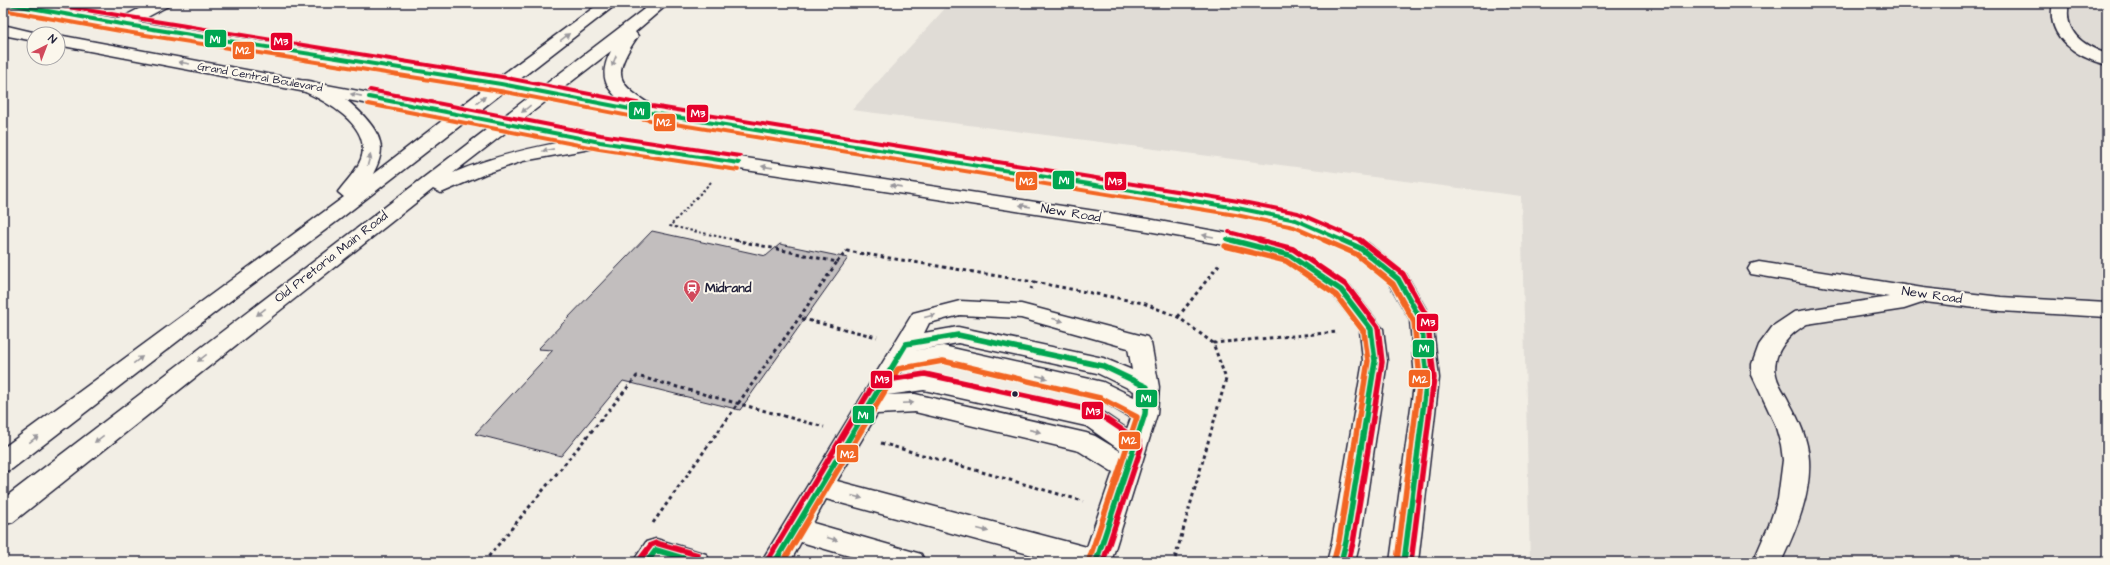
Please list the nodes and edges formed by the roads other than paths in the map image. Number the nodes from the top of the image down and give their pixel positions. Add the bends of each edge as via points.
1 (3, 3) edge
2 (162, 3) edge
3 (610, 3) edge
4 (661, 3) edge
5 (2061, 3) edge
6 (644, 18) junction
7 (120, 24) junction
8 (3, 30) edge
9 (26, 34) edge
10 (66, 41) edge
11 (2107, 60) edge
12 (501, 84) junction
13 (305, 85) junction
14 (546, 93) junction
15 (651, 113) junction
16 (461, 116) junction
17 (507, 124) junction
18 (600, 142) junction
19 (372, 226) junction
20 (287, 249) junction
21 (1758, 269) dead end
22 (1923, 295) junction
23 (2107, 310) edge
24 (900, 354) junction
25 (1147, 387) junction
26 (875, 396) junction
27 (1145, 414) junction
28 (1130, 457) junction
29 (3, 462) edge
30 (819, 487) junction
31 (3, 514) edge
32 (794, 529) junction
33 (651, 556) edge
34 (1096, 561) edge
35 (696, 562) edge
36 (775, 562) edge
37 (911, 562) edge
38 (1341, 562) edge
39 (1404, 562) edge
40 (1767, 562) edge

1 - 7 main road
2 - 7 main road
12 -> 3 main road
4 - 6 main road, Old Pretoria Main Road
5 - 11 main road via 2058,9 2060,26 2065,34 2083,49
6 - 14 main road, Old Pretoria Main Road
6 -> 15 main road via 615,56 611,74 616,88
7 - 12 main road
8 - 9 main road
13 -> 10 main road, Grand Central Boulevard
12 - 14 main road
16 -> 12 main road
16 -> 13 main road, Grand Central Boulevard
20 -> 13 main road via 363,178 371,154 369,135 360,119 344,105
14 - 15 main road
14 -> 17 main road, Old Pretoria Main Road
15 - 39 main road via 1236,208 1296,220 1360,248 1398,279 1421,320 1427,378
16 - 17 main road, Grand Central Boulevard
16 - 20 main road
17 - 18 main road, New Road
17 - 19 main road, Old Pretoria Main Road
18 -> 19 main road via 534,153 469,173
38 -> 18 main road, New Road via 1375,360 1371,329 1341,290 1289,255 1237,241 1124,222
19 -> 31 main road, Old Pretoria Main Road
29 -> 20 main road
21 - 22 main road, New Road
22 - 23 main road, New Road via 2001,304
22 - 40 main road via 1904,302 1802,317 1792,322 1773,342 1765,358 1763,373 1789,430 1796,460 1795,480 1789,505 1780,534
24 - 25 main road via 958,335 1103,366
24 -> 25 main road via 921,318 960,308 1020,311 1139,343
24 - 26 main road
24 -> 27 main road via 943,354 1104,391
25 - 27 main road
26 -> 28 main road via 915,403
26 - 30 main road
27 - 28 main road
28 - 34 main road
30 - 32 main road
30 -> 34 main road
32 - 36 main road
32 -> 37 main road
33 - 35 main road

